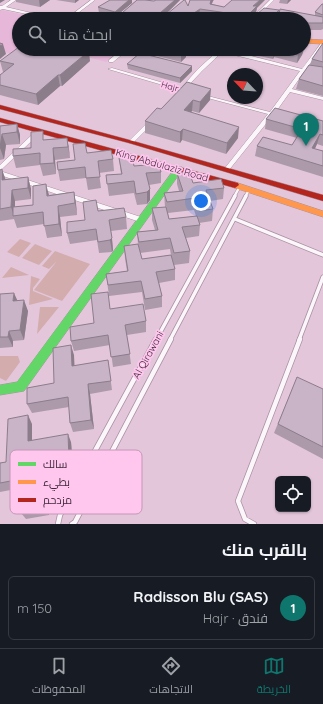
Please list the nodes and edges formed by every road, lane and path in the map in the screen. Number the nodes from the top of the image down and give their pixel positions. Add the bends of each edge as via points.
1 (14, 0) edge
2 (93, 0) edge
3 (140, 0) edge
4 (271, 0) edge
5 (1, 8) edge
6 (264, 9) junction
7 (271, 11) edge
8 (21, 12) edge
9 (77, 12) edge
10 (125, 12) edge
11 (261, 12) edge
12 (311, 36) edge
13 (323, 37) edge
14 (311, 41) edge
15 (323, 42) edge
16 (117, 56) edge
17 (144, 56) edge
18 (215, 56) edge
19 (246, 56) edge
20 (154, 59) edge
21 (111, 61) dead end
22 (192, 68) edge
23 (110, 69) dead end
24 (200, 70) junction
25 (303, 70) junction
26 (323, 74) edge
27 (182, 90) junction
28 (288, 90) junction
29 (177, 95) edge
30 (323, 99) edge
31 (0, 107) edge
32 (272, 113) junction
33 (157, 116) edge
34 (286, 117) edge
35 (0, 120) edge
36 (39, 130) junction
37 (132, 142) junction
38 (0, 168) edge
39 (179, 169) junction
40 (227, 170) junction
41 (0, 173) edge
42 (240, 186) junction
43 (249, 190) junction
44 (323, 198) edge
45 (323, 214) edge
46 (234, 219) junction
47 (142, 220) junction
48 (323, 255) edge
49 (323, 277) edge
50 (0, 390) edge
51 (96, 450) edge
52 (113, 450) edge
53 (61, 514) edge
54 (79, 514) edge
55 (58, 524) edge
56 (72, 524) edge
57 (254, 524) edge

1 - 5 street
2 - 9 street
3 - 10 street
4 - 6 street
5 - 8 street
6 - 7 street
6 - 11 street
12 - 13 main road
14 - 15 main road
15 - 25 street
16 - 21 street
17 - 20 street
18 - 24 street
19 - 25 street
22 - 24 street
23 - 27 street, Hajr
24 - 27 street
25 - 26 street
25 - 28 street
27 - 29 street
27 - 32 street, Hajr
28 - 30 street
28 - 32 street
31 - 37 main road, King Abdulaziz Road
32 - 34 street, Hajr
32 - 40 street
33 - 37 street
35 - 36 main road, King Abdulaziz Road
36 - 38 street
36 - 39 main road, King Abdulaziz Road
37 - 40 main road, King Abdulaziz Road
39 - 42 main road, King Abdulaziz Road
39 - 47 main road
40 - 44 main road, King Abdulaziz Road
41 - 47 street
42 - 43 main road, King Abdulaziz Road
42 - 51 lane, Al Qirawani
43 - 45 main road, King Abdulaziz Road
43 - 46 lane, Al Qirawani
46 - 48 lane
46 - 52 lane, Al Qirawani
47 - 50 main road via 20,387
49 - 57 lane via 238,500 245,519
53 - 55 lane, Al Qirawani
54 - 56 lane, Al Qirawani

